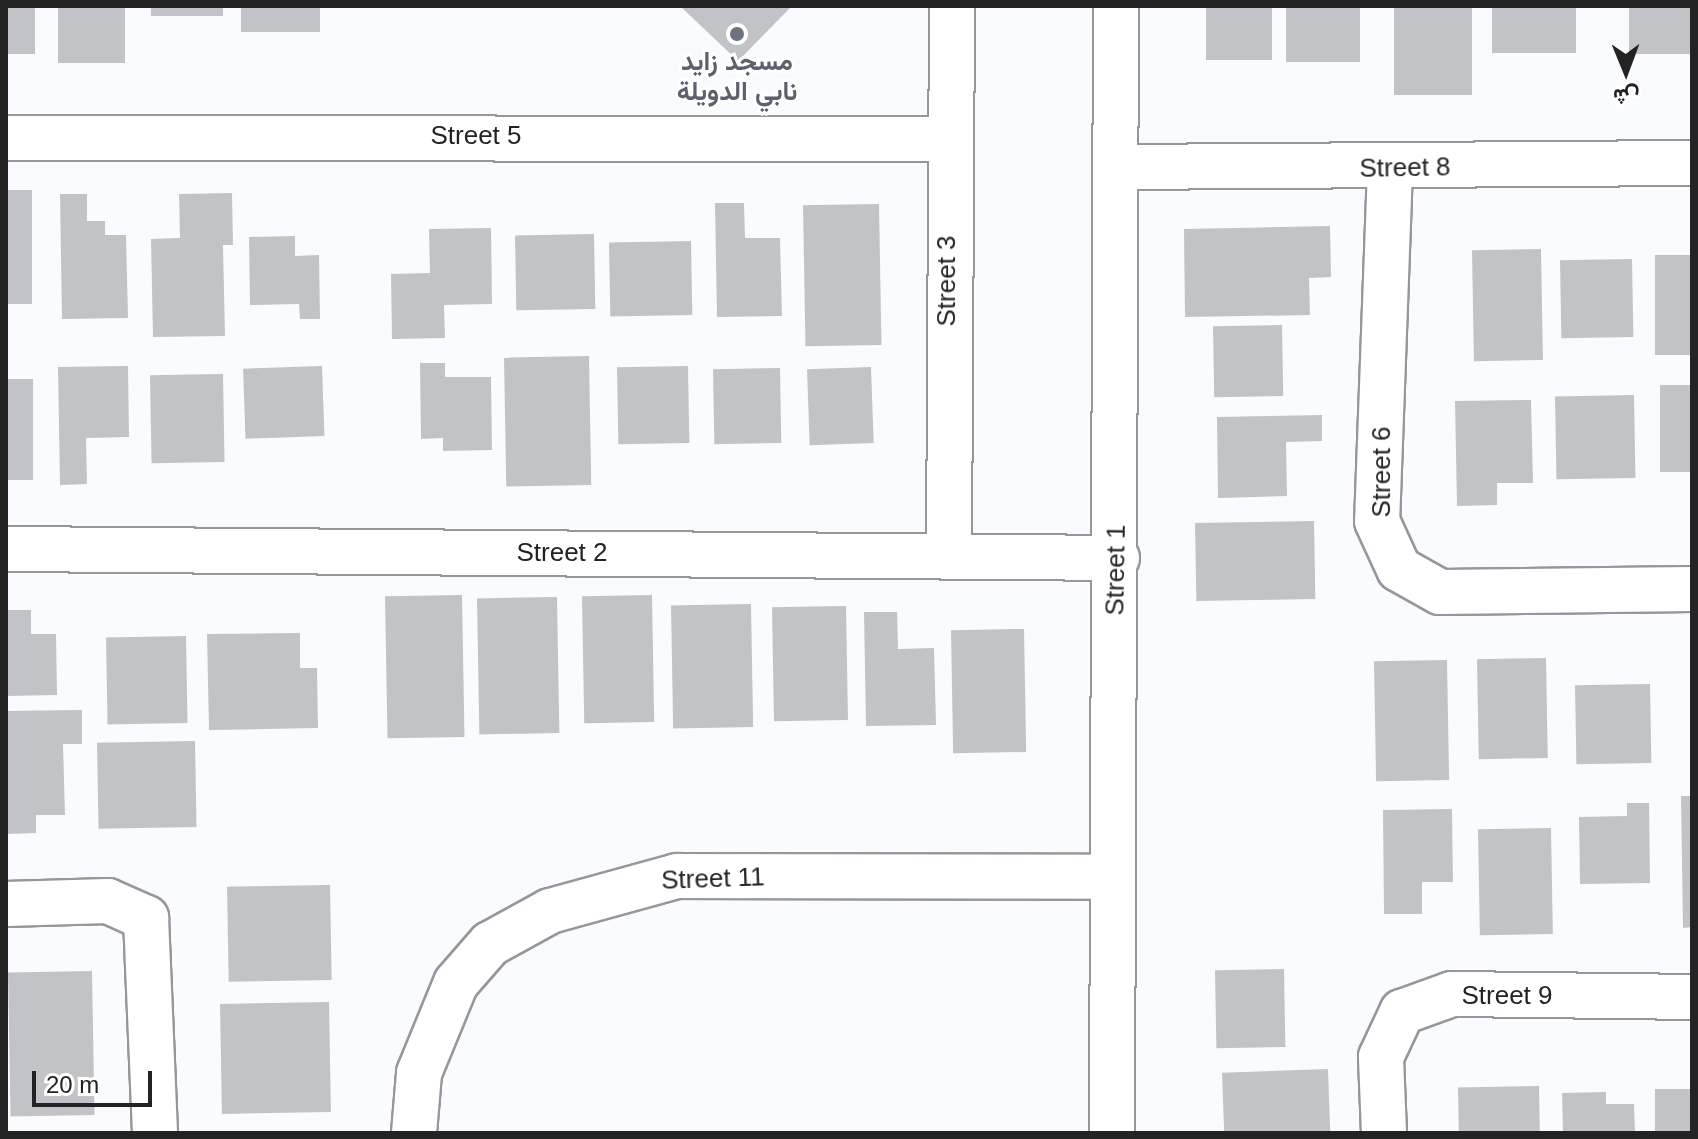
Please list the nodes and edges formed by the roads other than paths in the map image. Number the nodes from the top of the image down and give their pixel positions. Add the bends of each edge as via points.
1 (952, 6) edge
2 (1116, 6) edge
3 (6, 138) edge
4 (947, 139) junction
5 (1692, 163) edge
6 (1118, 167) junction
7 (1390, 169) junction
8 (6, 549) edge
9 (949, 556) junction
10 (1117, 558) junction
11 (1692, 589) edge
12 (1110, 877) junction
13 (6, 904) edge
14 (1692, 997) edge
15 (155, 1133) edge
16 (414, 1133) edge
17 (1112, 1133) edge
18 (1384, 1133) edge

1 - 4 street, Street 3
2 - 6 street, Street 1
3 - 4 street, Street 5
4 - 9 street, Street 3
5 - 7 street, Street 8
6 - 7 street, Street 8
6 - 10 street, Street 1
7 - 11 street, Street 6 via 1377,521 1399,569 1440,592
8 - 9 street, Street 2
9 - 10 street, Street 2
10 - 12 street, Street 1
12 - 16 street, Street 11 via 677,876 550,911 490,944 456,983 419,1073
12 - 17 street, Street 1
13 - 15 street via 108,901 146,918
14 - 18 street, Street 9 via 1452,994 1402,1012 1381,1057

